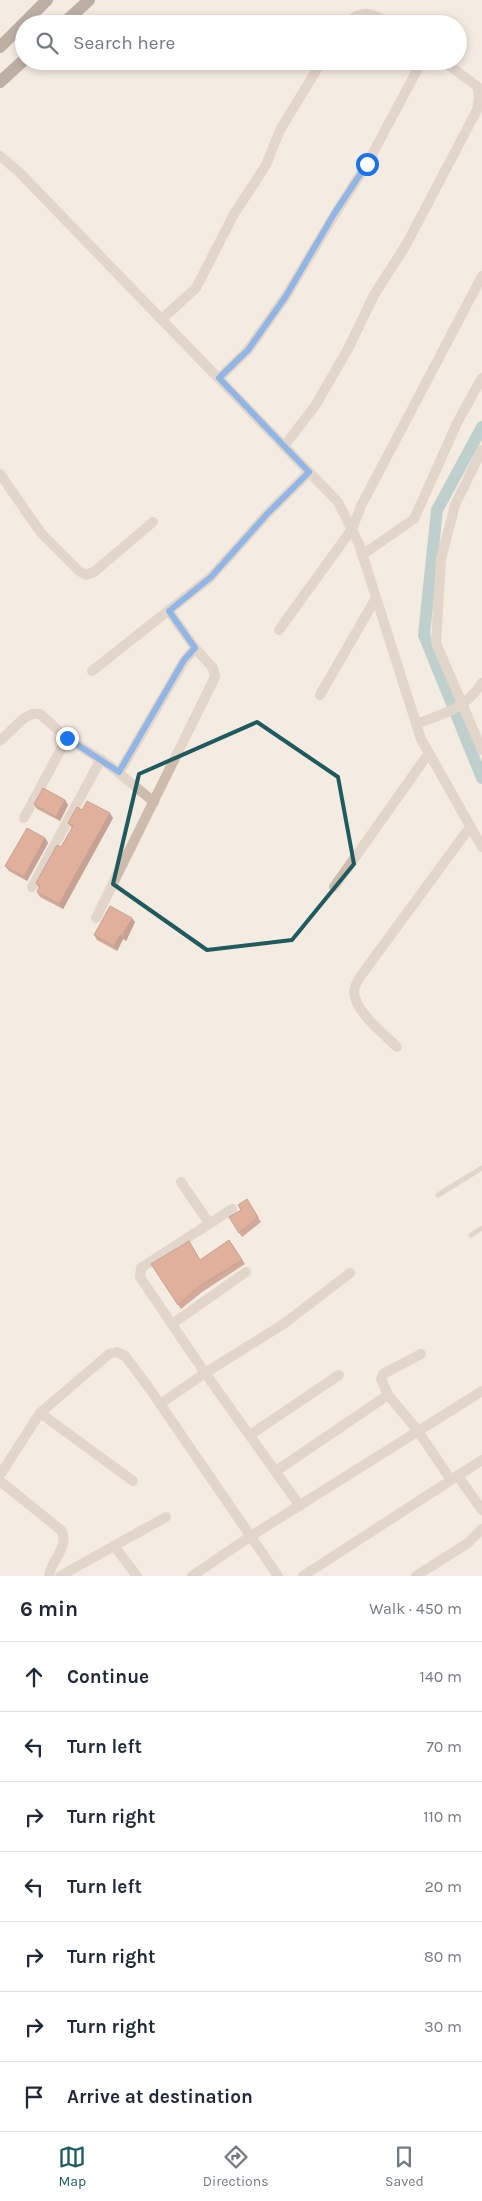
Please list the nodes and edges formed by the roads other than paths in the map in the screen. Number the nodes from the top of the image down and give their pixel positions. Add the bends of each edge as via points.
1 (47, 0) edge
2 (89, 0) edge
3 (32, 15) edge
4 (73, 15) edge
5 (358, 15) edge
6 (372, 15) edge
7 (15, 32) edge
8 (0, 47) edge
9 (15, 68) edge
10 (316, 70) edge
11 (417, 70) edge
12 (455, 70) edge
13 (0, 82) edge
14 (0, 156) edge
15 (482, 276) edge
16 (162, 319) junction
17 (219, 378) junction
18 (482, 378) edge
19 (284, 446) junction
20 (482, 450) edge
21 (309, 472) junction
22 (0, 474) edge
23 (153, 522) dead end
24 (352, 529) junction
25 (362, 554) junction
26 (376, 598) junction
27 (169, 611) junction
28 (280, 630) dead end
29 (195, 648) junction
30 (92, 671) dead end
31 (482, 683) edge
32 (320, 695) dead end
33 (456, 709) junction
34 (416, 724) junction
35 (67, 738) junction
36 (0, 741) edge
37 (482, 750) edge
38 (429, 753) junction
39 (101, 759) junction
40 (119, 772) junction
41 (154, 802) junction
42 (24, 818) dead end
43 (470, 827) junction
44 (482, 847) edge
45 (32, 887) dead end
46 (334, 887) dead end
47 (96, 918) dead end
48 (397, 1047) dead end
49 (482, 1168) edge
50 (181, 1182) dead end
51 (438, 1195) dead end
52 (232, 1209) dead end
53 (210, 1223) junction
54 (482, 1228) edge
55 (471, 1235) dead end
56 (246, 1272) dead end
57 (350, 1273) dead end
58 (172, 1324) junction
59 (421, 1354) dead end
60 (204, 1373) junction
61 (339, 1375) dead end
62 (482, 1391) edge
63 (388, 1395) junction
64 (160, 1404) junction
65 (40, 1414) junction
66 (418, 1432) junction
67 (250, 1435) junction
68 (482, 1460) edge
69 (276, 1470) junction
70 (0, 1475) edge
71 (454, 1478) junction
72 (0, 1481) edge
73 (133, 1481) dead end
74 (300, 1506) junction
75 (482, 1510) edge
76 (166, 1517) dead end
77 (482, 1529) edge
78 (251, 1536) junction
79 (114, 1546) junction
80 (49, 1576) edge
81 (60, 1576) edge
82 (137, 1576) edge
83 (192, 1576) edge
84 (278, 1576) edge
85 (303, 1576) edge
86 (416, 1576) edge

1 - 3 main road
2 - 4 main road
5 - 6 street
7 - 8 main road
9 - 13 main road
10 - 16 street via 280,130 266,165 234,214 196,288
11 - 17 street via 367,164 286,296 248,350
12 - 19 street via 478,87 477,110 406,245 374,295 348,349 315,406
14 - 16 street
15 - 24 street via 361,506
16 - 17 street
17 - 19 street
18 - 25 street via 458,422 414,519
19 - 21 street
20 - 33 street via 455,505 441,558 436,643
21 - 24 street via 338,502
21 - 27 street via 211,577
22 - 23 street via 41,533 86,575 94,572
24 - 25 street
24 - 28 street
25 - 26 street
26 - 32 street
26 - 34 street
27 - 29 street
27 - 30 street
29 - 40 street via 184,660
29 - 41 street via 213,668 215,677
31 - 33 street via 473,696
33 - 34 street
33 - 37 street
34 - 38 street
35 - 36 street via 40,714 32,714
35 - 39 street
35 - 42 street
38 - 43 street
38 - 46 street
39 - 40 street
39 - 45 street
40 - 41 street
41 - 47 street
43 - 44 street
43 - 48 street via 354,989 367,1018
49 - 51 lane
50 - 53 street
52 - 53 street
53 - 58 street via 139,1272
54 - 55 lane
56 - 58 street
57 - 60 street via 286,1323
58 - 60 street
59 - 63 street via 383,1374 382,1385
60 - 64 street
60 - 67 street
61 - 67 street
62 - 66 street
63 - 66 street
63 - 69 street
64 - 65 street via 125,1356 117,1352 109,1354
64 - 78 street
65 - 70 street
65 - 73 street
66 - 71 street
66 - 74 street
67 - 69 street
68 - 71 street
69 - 74 street
71 - 75 street
71 - 85 street
72 - 80 street via 62,1531 63,1547
74 - 78 street
76 - 79 street
77 - 86 street via 468,1543
78 - 83 street
78 - 84 street
79 - 81 street
79 - 82 street

